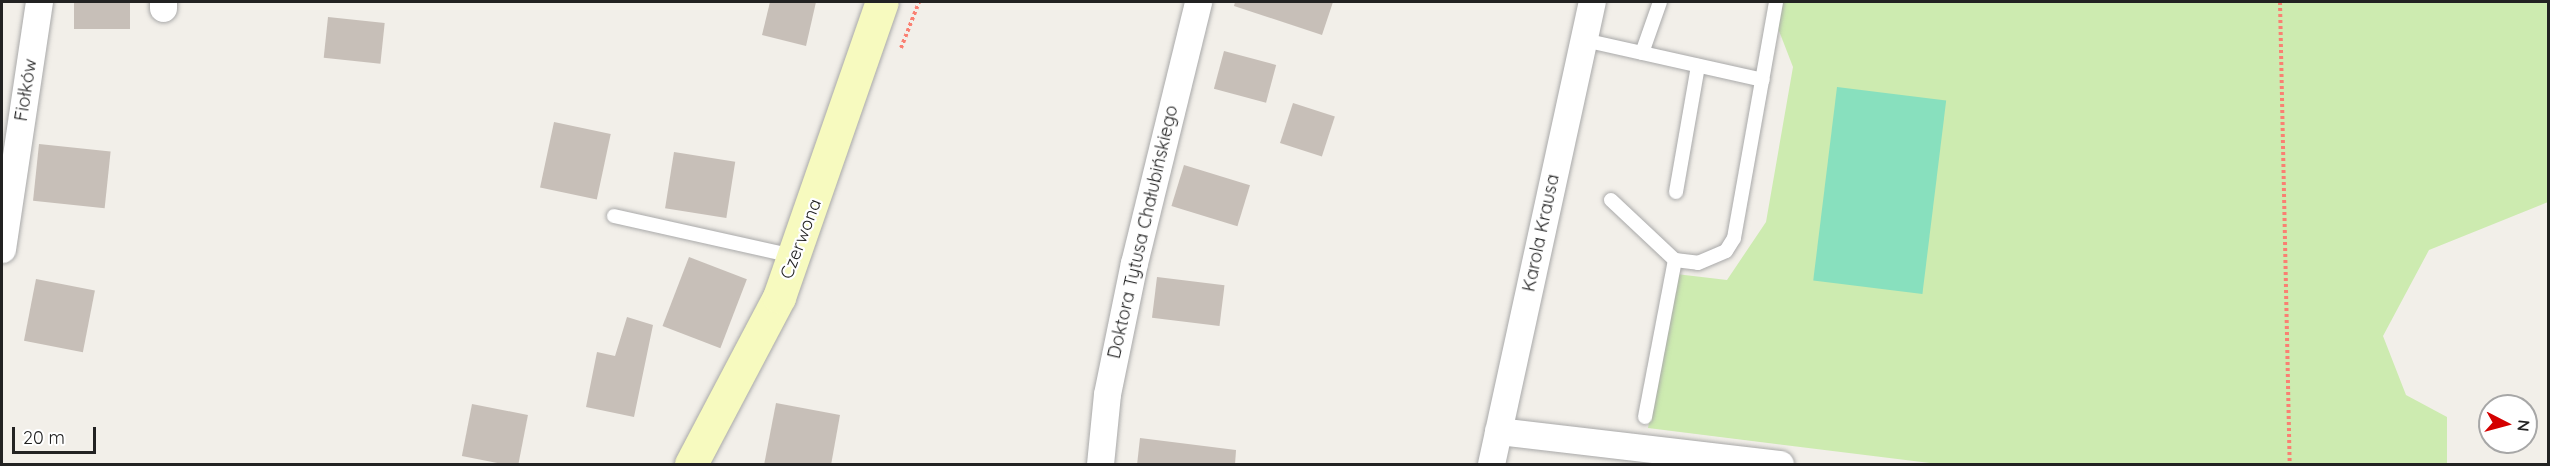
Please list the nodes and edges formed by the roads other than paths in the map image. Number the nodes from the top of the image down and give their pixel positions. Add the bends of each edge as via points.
1 (39, 2) edge
2 (882, 2) edge
3 (1198, 2) edge
4 (1592, 2) edge
5 (1660, 2) edge
6 (1776, 2) edge
7 (1584, 40) junction
8 (1642, 53) junction
9 (1698, 66) junction
10 (1762, 80) junction
11 (1676, 192) dead end
12 (1611, 200) dead end
13 (614, 216) dead end
14 (2, 249) edge
15 (795, 257) junction
16 (1675, 260) junction
17 (1645, 417) dead end
18 (1498, 431) junction
19 (691, 465) edge
20 (1100, 465) edge
21 (1491, 465) edge
22 (1780, 465) edge

1 - 14 street, Fiołków
2 - 15 street, Czerwona
3 - 20 street, Doktora Tytusa Chałubińskiego via 1134,263 1107,394
4 - 7 street, Karola Krausa
5 - 8 lane
6 - 10 lane
7 - 8 lane
7 - 18 street, Karola Krausa
8 - 9 lane
9 - 10 lane
9 - 11 lane
10 - 16 lane via 1734,238 1713,261
12 - 16 lane
13 - 15 lane
15 - 19 street, Czerwona via 751,355
16 - 17 lane
18 - 21 street, Karola Krausa
18 - 22 street

